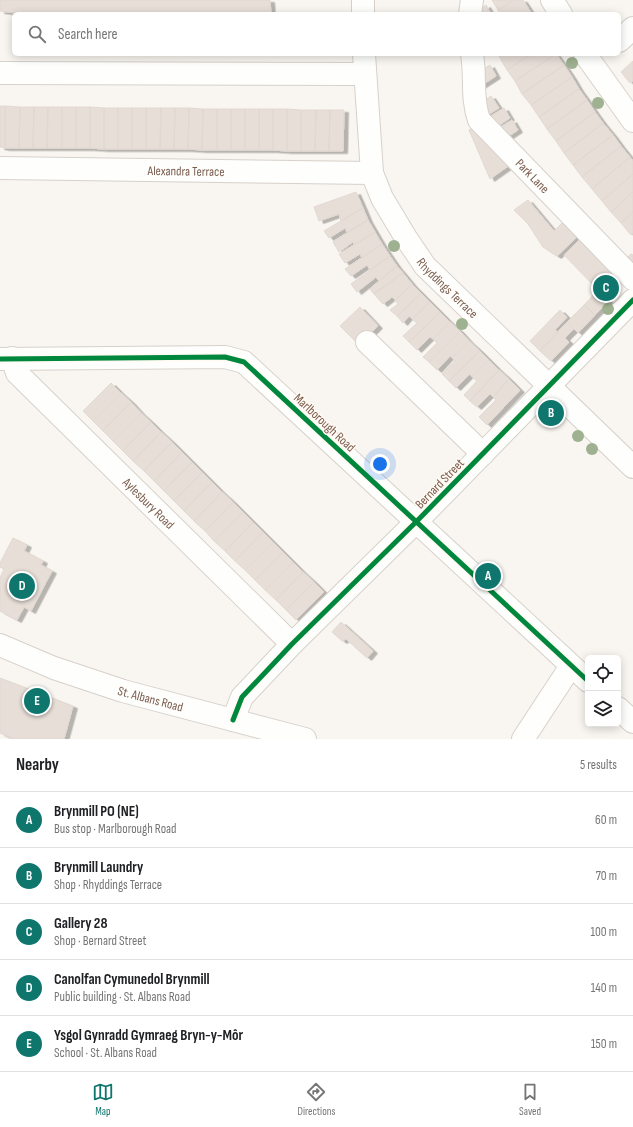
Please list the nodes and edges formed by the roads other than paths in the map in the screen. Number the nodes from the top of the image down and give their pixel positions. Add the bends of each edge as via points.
1 (363, 0) edge
2 (472, 0) edge
3 (552, 0) edge
4 (363, 12) edge
5 (470, 12) edge
6 (560, 12) edge
7 (633, 28) edge
8 (621, 39) edge
9 (472, 56) edge
10 (594, 58) edge
11 (365, 64) edge
12 (0, 73) edge
13 (633, 121) edge
14 (0, 168) edge
15 (372, 173) junction
16 (633, 279) edge
17 (630, 309) edge
18 (367, 342) dead end
19 (6, 358) edge
20 (549, 387) junction
21 (483, 454) junction
22 (633, 467) edge
23 (416, 522) junction
24 (292, 644) junction
25 (0, 645) edge
26 (571, 666) junction
27 (585, 678) edge
28 (621, 711) edge
29 (233, 720) junction
30 (633, 722) edge
31 (305, 739) edge
32 (523, 739) edge

1 - 4 street
2 - 5 street
3 - 6 street
7 - 8 street
9 - 16 street, Park Lane via 475,67 474,106 479,120
10 - 13 street
11 - 12 street
11 - 15 street, Rhyddings Terrace
14 - 15 street, Alexandra Terrace
15 - 20 street, Rhyddings Terrace via 382,198 425,266
17 - 20 street, Bernard Street
18 - 21 street
19 - 23 street, Marlborough Road via 225,357 244,362
19 - 24 street, Aylesbury Road via 17,373
20 - 21 street, Bernard Street
20 - 22 street, Rhyddings Terrace
21 - 23 street, Bernard Street
23 - 24 street, Bernard Street
23 - 26 street, Marlborough Road
24 - 29 street, Bernard Street via 242,697
25 - 29 street, St. Albans Road via 54,668 116,689
26 - 27 street, Marlborough Road
26 - 32 street
28 - 30 street
29 - 31 street, St. Albans Road

